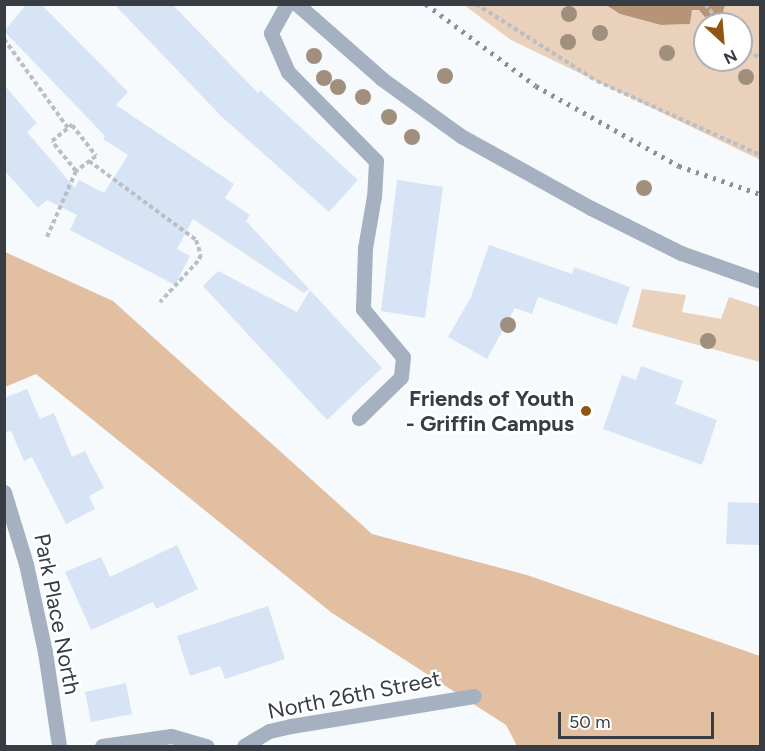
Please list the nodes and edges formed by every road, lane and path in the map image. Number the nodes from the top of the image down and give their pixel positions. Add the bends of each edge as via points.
1 (287, 4) edge
2 (297, 4) edge
3 (476, 4) edge
4 (4, 39) edge
5 (68, 128) junction
6 (760, 155) edge
7 (89, 161) junction
8 (76, 171) junction
9 (46, 237) dead end
10 (760, 281) edge
11 (160, 302) dead end
12 (359, 418) dead end
13 (4, 492) edge
14 (474, 696) dead end
15 (200, 745) edge
16 (58, 747) edge
17 (102, 747) edge
18 (244, 747) edge

1 - 12 street via 270,33 288,72 376,161 365,248 363,309 403,357 401,377
2 - 10 street via 382,79 461,136 681,253
3 - 6 path via 597,81
4 - 5 path
5 - 7 path via 72,125 96,156
5 - 8 path via 52,141
7 - 8 path
7 - 11 path via 196,240 201,255 198,261
8 - 9 path
13 - 16 street, Park Place North via 26,564 45,652
14 - 18 street, North 26th Street via 291,726 269,731
15 - 17 street via 171,736

